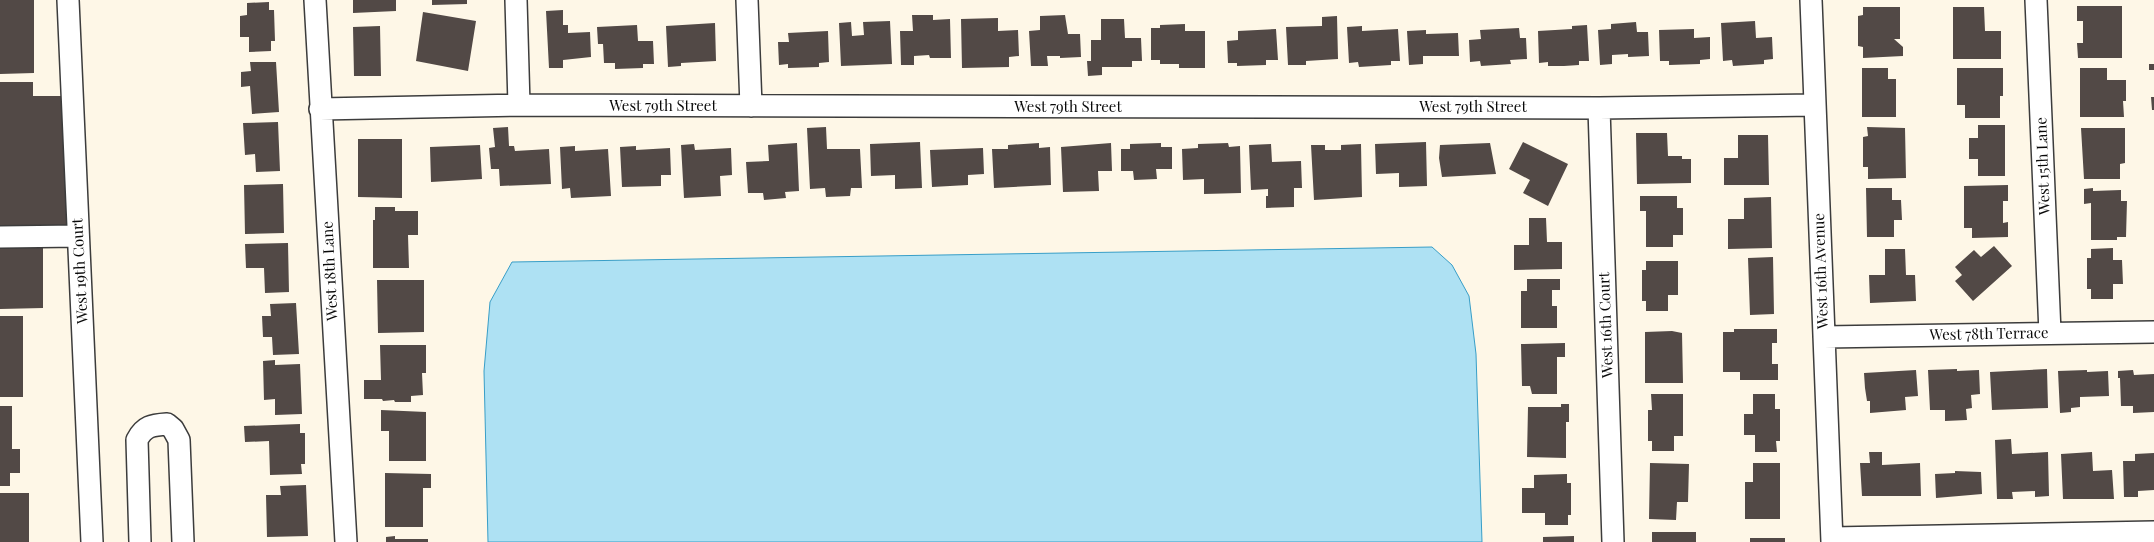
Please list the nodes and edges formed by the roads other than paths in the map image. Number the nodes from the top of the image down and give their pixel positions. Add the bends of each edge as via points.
1 (68, 0) edge
2 (315, 0) edge
3 (516, 0) edge
4 (747, 0) edge
5 (1811, 0) edge
6 (2036, 0) edge
7 (519, 105) junction
8 (1815, 105) junction
9 (751, 106) junction
10 (1599, 108) junction
11 (320, 109) junction
12 (78, 236) junction
13 (0, 237) edge
14 (2050, 332) junction
15 (2154, 332) edge
16 (1824, 337) junction
17 (2154, 532) edge
18 (1832, 540) edge
19 (92, 542) edge
20 (140, 542) edge
21 (182, 542) edge
22 (346, 542) edge
23 (1614, 542) edge

1 - 12 street, West 19th Court
2 - 11 street, West 18th Lane
3 - 7 street
4 - 9 street
5 - 8 street, West 16th Avenue
6 - 14 street, West 15th Lane
7 - 9 street, West 79th Street
7 - 11 street, West 79th Street
8 - 10 street, West 79th Street
8 - 16 street, West 16th Avenue
9 - 10 street, West 79th Street
10 - 23 street, West 16th Court
11 - 22 street, West 18th Lane
12 - 13 street
12 - 19 street, West 19th Court
14 - 15 street, West 78th Terrace
14 - 16 street, West 78th Terrace
16 - 18 street, West 16th Avenue
17 - 18 street
20 - 21 street via 137,440 151,425 167,424 179,440

